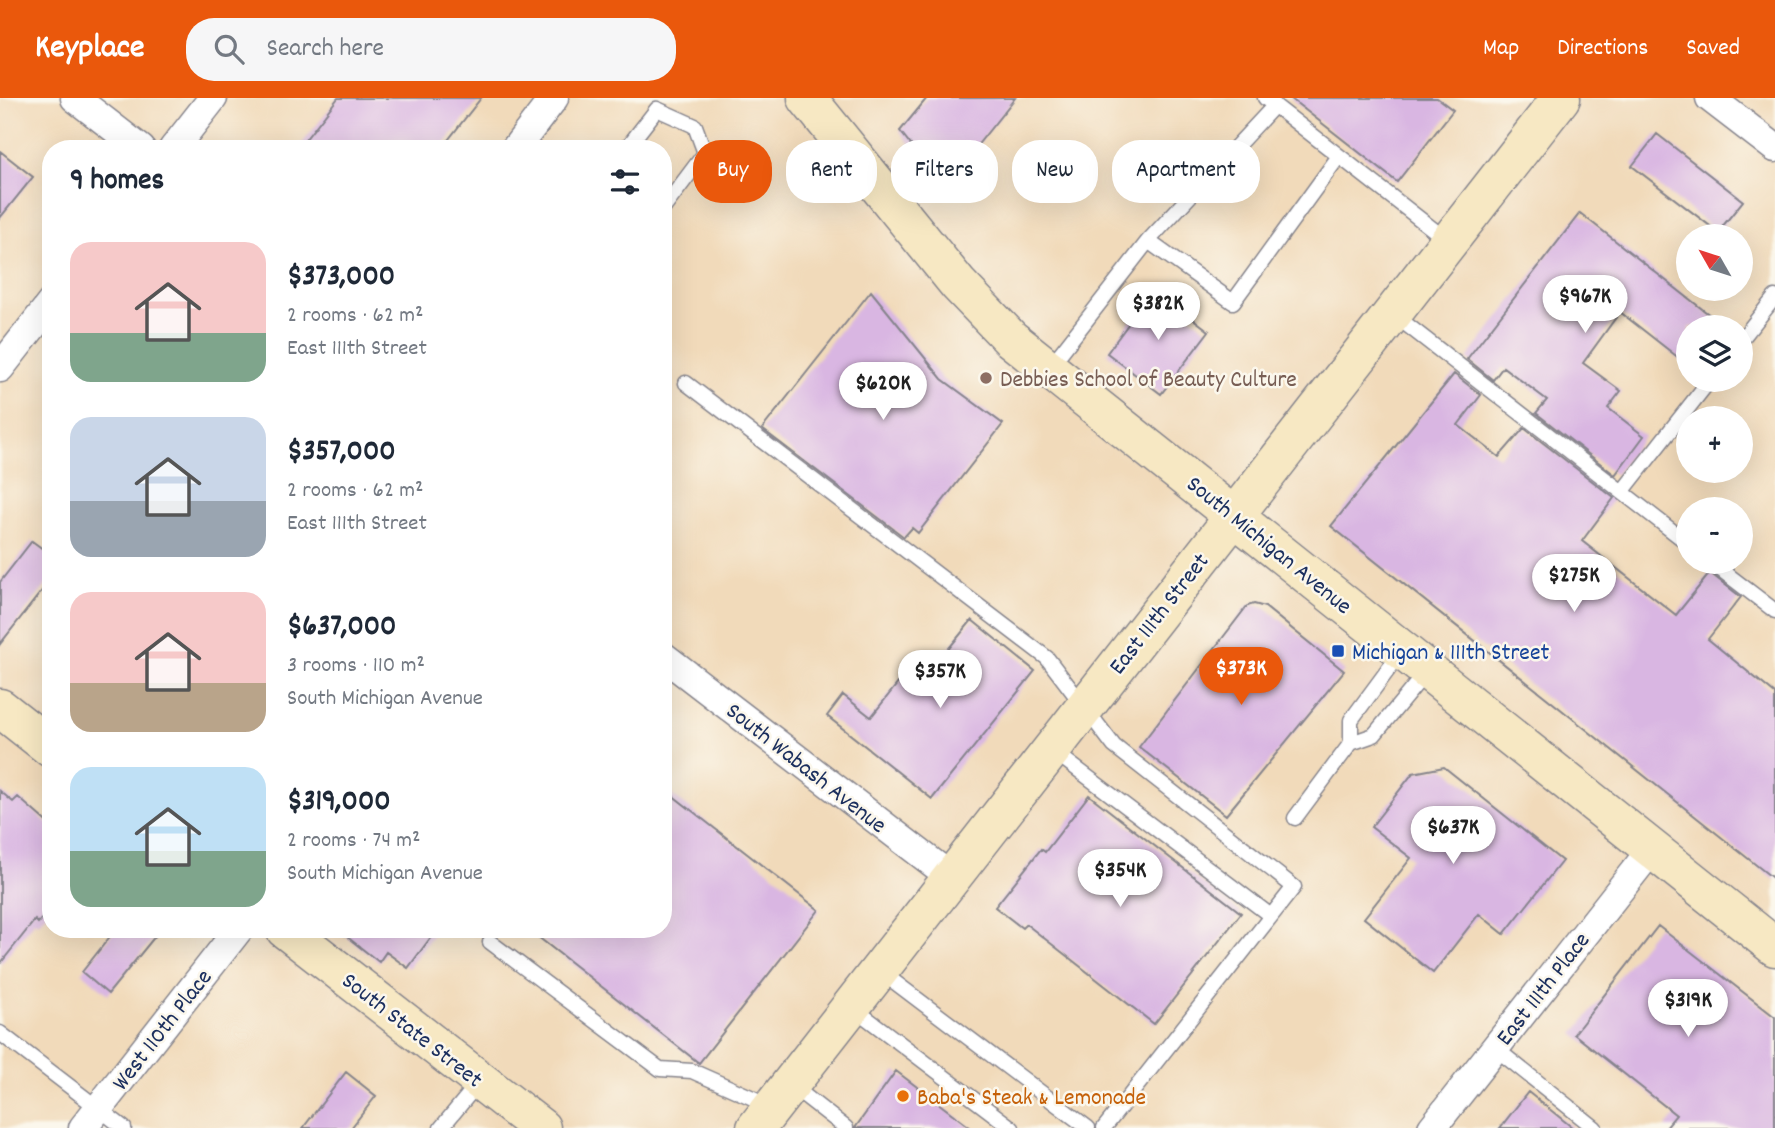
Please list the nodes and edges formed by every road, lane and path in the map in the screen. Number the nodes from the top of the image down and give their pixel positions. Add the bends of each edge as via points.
1 (75, 98) edge
2 (213, 98) edge
3 (554, 98) edge
4 (807, 98) edge
5 (1561, 98) edge
6 (1710, 98) edge
7 (1270, 102) edge
8 (129, 140) edge
9 (180, 140) edge
10 (521, 140) edge
11 (633, 140) edge
12 (1775, 148) edge
13 (1339, 156) junction
14 (672, 197) edge
15 (1149, 241) junction
16 (1449, 241) junction
17 (1775, 296) edge
18 (1392, 313) junction
19 (42, 314) edge
20 (1753, 324) edge
21 (0, 368) edge
22 (1049, 369) junction
23 (686, 383) dead end
24 (1701, 392) edge
25 (1622, 492) junction
26 (1234, 516) junction
27 (1676, 534) edge
28 (1727, 574) edge
29 (1775, 611) edge
30 (1415, 660) junction
31 (672, 663) edge
32 (1084, 707) junction
33 (0, 708) edge
34 (42, 739) edge
35 (1351, 743) junction
36 (1051, 749) junction
37 (1295, 818) dead end
38 (1652, 849) junction
39 (951, 877) junction
40 (1271, 916) junction
41 (232, 938) edge
42 (297, 938) edge
43 (489, 942) dead end
44 (1775, 947) edge
45 (879, 970) junction
46 (851, 1006) junction
47 (0, 1032) edge
48 (1495, 1048) junction
49 (480, 1081) junction
50 (773, 1106) edge
51 (90, 1118) edge
52 (124, 1128) edge
53 (441, 1128) edge
54 (541, 1128) edge
55 (846, 1128) edge
56 (1012, 1128) edge
57 (1088, 1128) edge
58 (1104, 1128) edge
59 (1432, 1128) edge
60 (1595, 1128) edge

1 - 8 street
2 - 9 street
3 - 10 street
4 - 22 main road, South Michigan Avenue via 958,284 1010,338
5 - 16 main road, East 111th Street
6 - 12 street
7 - 13 lane
7 - 15 lane
11 - 14 lane via 657,109 695,126 705,153
13 - 15 lane via 1233,302
13 - 16 lane
15 - 22 lane
16 - 18 main road, East 111th Street
17 - 20 lane
18 - 25 lane
18 - 26 main road, East 111th Street
19 - 21 street
22 - 26 main road, South Michigan Avenue
23 - 32 lane via 1047,658
24 - 25 lane
25 - 27 lane
26 - 30 main road, South Michigan Avenue
26 - 32 main road, East 111th Street
28 - 29 lane
30 - 35 lane via 1374,735
30 - 35 lane via 1351,720
30 - 38 main road, South Michigan Avenue
31 - 39 street, South Wabash Avenue
32 - 36 main road, East 111th Street
32 - 40 lane via 1114,746 1294,887
33 - 34 main road
35 - 37 lane
36 - 39 main road, East 111th Street
36 - 40 lane
38 - 44 main road, South Michigan Avenue
38 - 48 street, East 111th Place
39 - 45 main road, East 111th Street
40 - 58 lane
41 - 51 street, West 110th Place
42 - 49 main road, South State Street
43 - 50 lane via 660,1069 692,1071
45 - 46 main road, East 111th Street
45 - 57 lane
46 - 50 main road, East 111th Street
46 - 56 lane
47 - 51 lane
48 - 59 street, East 111th Place
48 - 60 lane
49 - 53 lane
49 - 54 main road, South State Street
50 - 55 lane
51 - 52 lane

